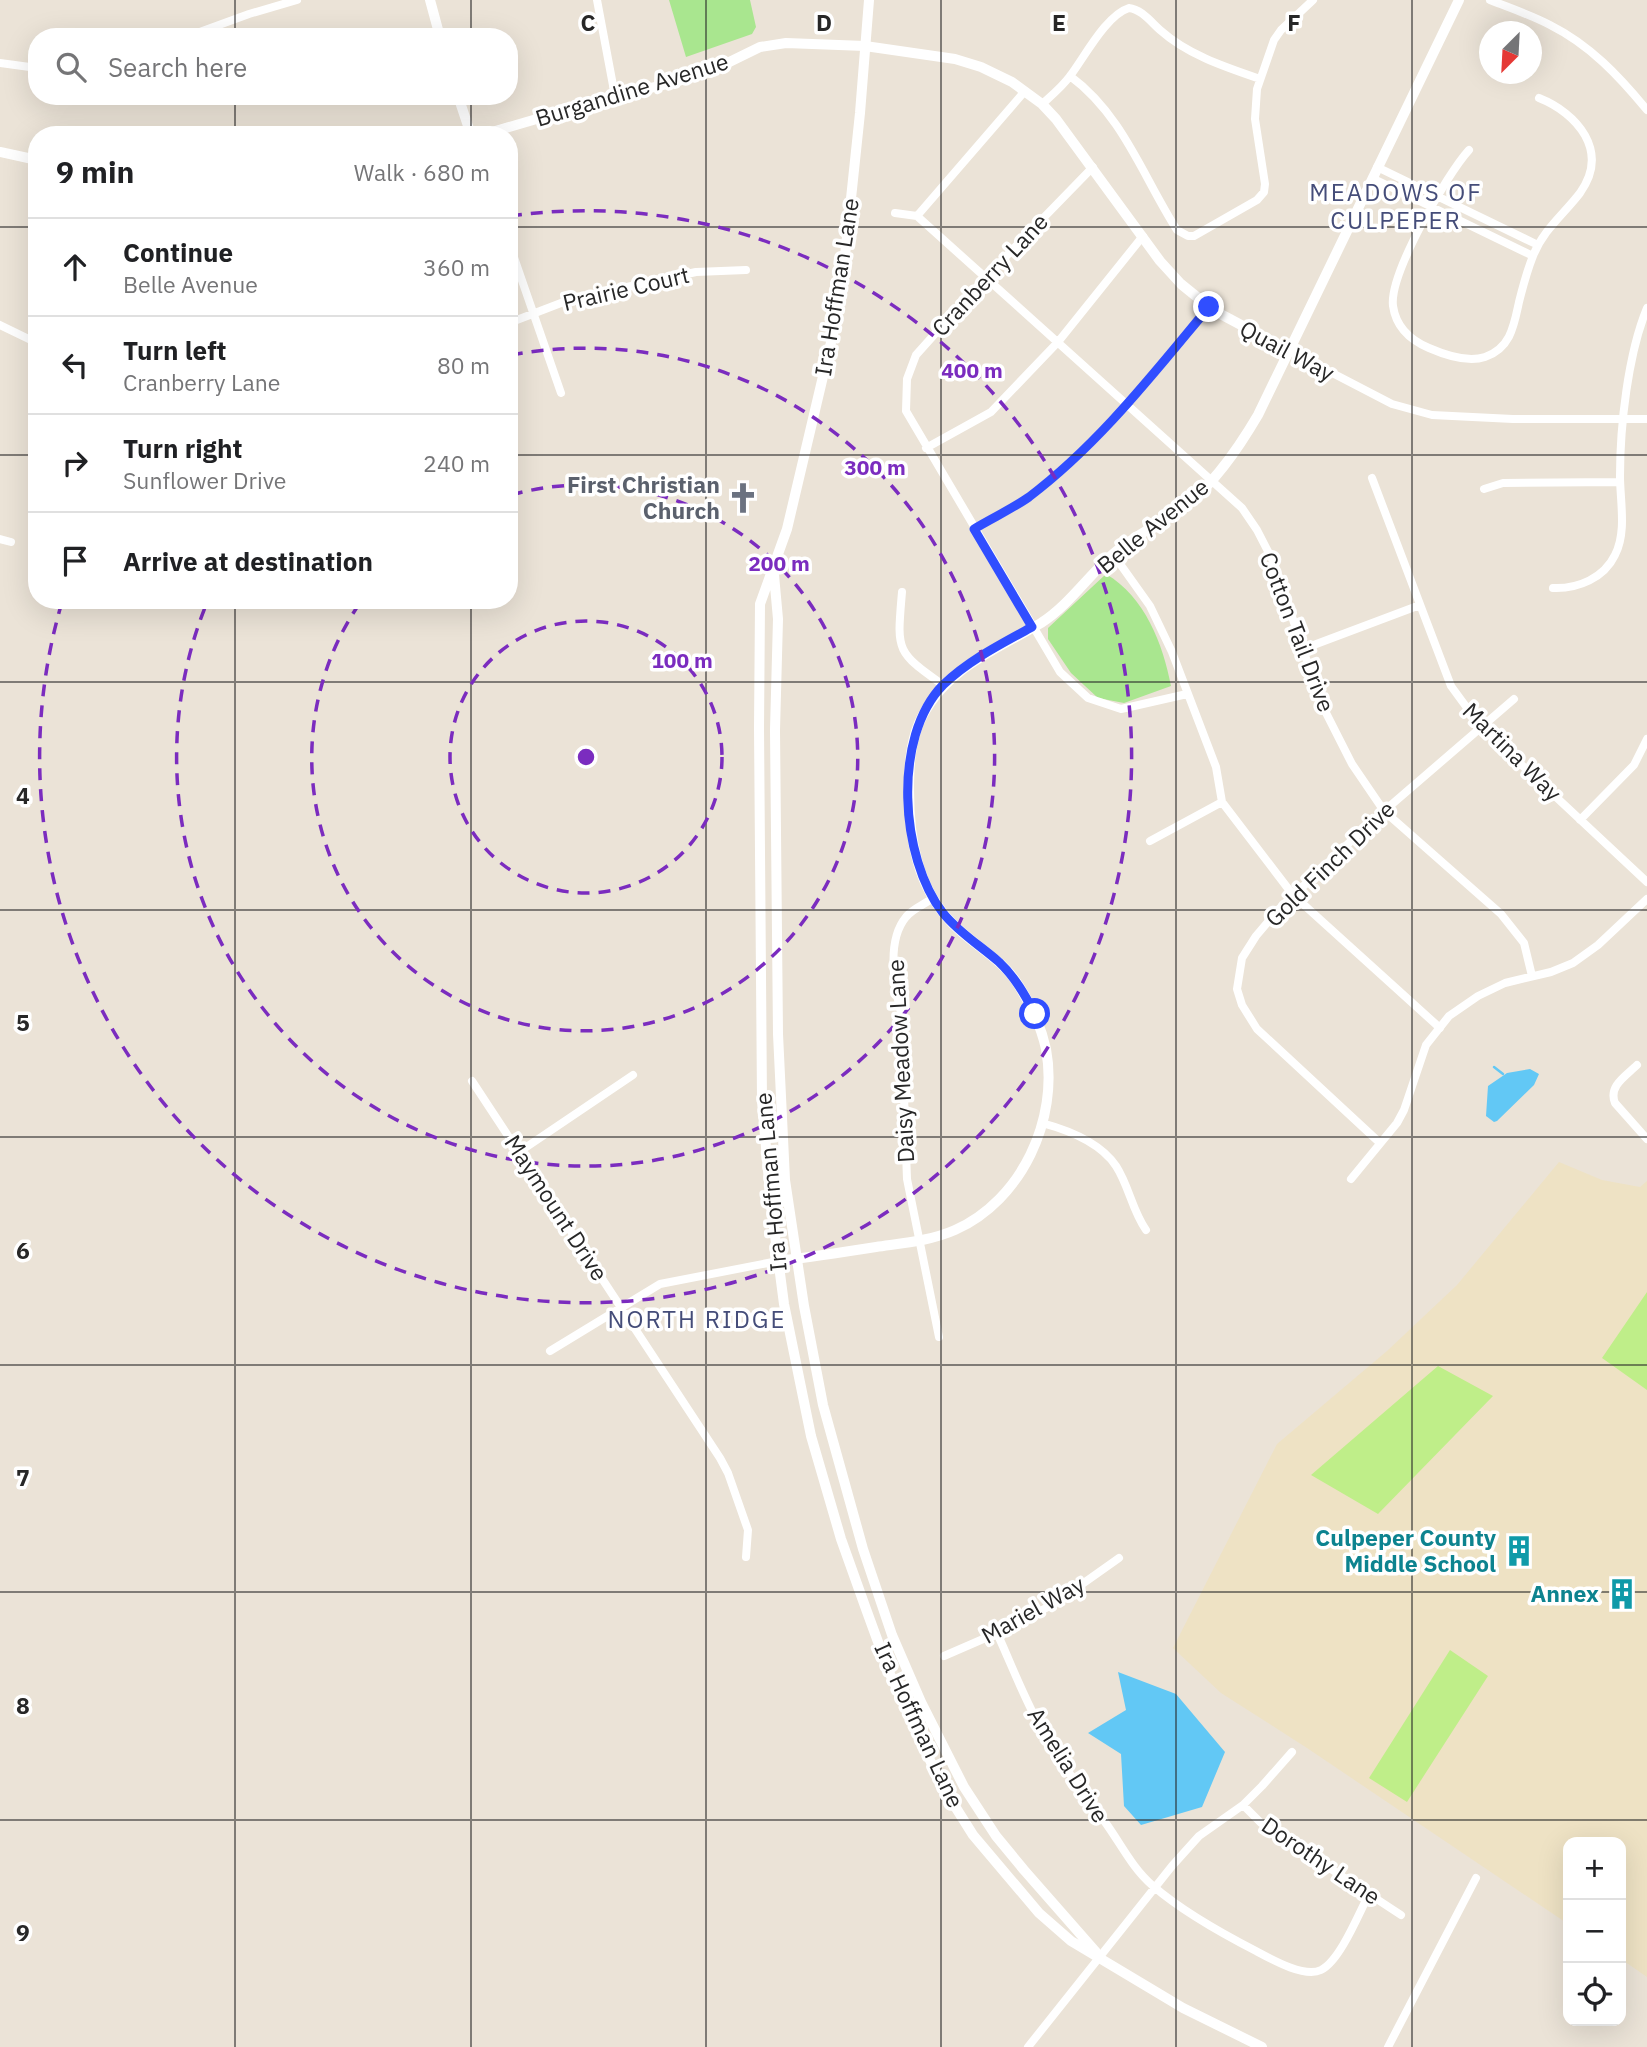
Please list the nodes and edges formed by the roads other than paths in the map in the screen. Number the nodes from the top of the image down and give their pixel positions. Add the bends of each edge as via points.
1 (297, 0) edge
2 (430, 0) edge
3 (597, 0) edge
4 (869, 0) edge
5 (1313, 0) edge
6 (1459, 0) edge
7 (1490, 0) edge
8 (211, 28) edge
9 (438, 28) edge
10 (865, 46) junction
11 (0, 63) edge
12 (28, 67) edge
13 (1070, 76) junction
14 (1260, 79) junction
15 (1025, 91) junction
16 (615, 96) junction
17 (1539, 98) dead end
18 (1042, 104) junction
19 (461, 105) edge
20 (1647, 110) edge
21 (468, 126) edge
22 (513, 126) edge
23 (1469, 150) dead end
24 (0, 152) edge
25 (28, 158) edge
26 (1093, 167) junction
27 (1377, 167) junction
28 (1372, 178) junction
29 (1437, 196) junction
30 (1432, 207) junction
31 (895, 213) dead end
32 (917, 216) junction
33 (1143, 236) junction
34 (1538, 245) junction
35 (1533, 256) junction
36 (518, 269) edge
37 (747, 270) dead end
38 (985, 278) junction
39 (1209, 307) junction
40 (1647, 308) edge
41 (534, 314) junction
42 (518, 320) edge
43 (0, 325) edge
44 (28, 339) edge
45 (1058, 342) junction
46 (1288, 351) junction
47 (561, 393) dead end
48 (1128, 405) junction
49 (1623, 419) junction
50 (1647, 419) edge
51 (926, 448) junction
52 (1372, 478) dead end
53 (1212, 480) junction
54 (1620, 482) junction
55 (1485, 489) dead end
56 (974, 529) junction
57 (0, 539) edge
58 (10, 541) dead end
59 (1113, 554) junction
60 (773, 569) junction
61 (1553, 589) dead end
62 (902, 592) dead end
63 (1420, 605) junction
64 (1032, 627) junction
65 (1303, 649) junction
66 (943, 685) junction
67 (1187, 694) junction
68 (1514, 699) dead end
69 (1481, 727) junction
70 (1647, 739) edge
71 (1222, 802) junction
72 (1384, 811) junction
73 (1580, 820) junction
74 (1150, 841) dead end
75 (1647, 881) edge
76 (1293, 895) junction
77 (933, 898) junction
78 (1647, 899) edge
79 (1532, 976) junction
80 (1440, 1027) junction
81 (1637, 1065) dead end
82 (633, 1075) dead end
83 (472, 1081) dead end
84 (1042, 1123) junction
85 (1647, 1139) edge
86 (1380, 1143) junction
87 (519, 1152) junction
88 (1350, 1179) dead end
89 (1146, 1230) dead end
90 (918, 1241) junction
91 (798, 1258) junction
92 (778, 1261) junction
93 (621, 1307) junction
94 (939, 1337) dead end
95 (550, 1351) dead end
96 (746, 1558) dead end
97 (1119, 1558) dead end
98 (997, 1633) junction
99 (944, 1656) dead end
100 (1292, 1752) dead end
101 (1243, 1805) junction
102 (1476, 1878) dead end
103 (1154, 1887) junction
104 (1370, 1894) junction
105 (1401, 1915) dead end
106 (1101, 1957) junction
107 (1028, 2047) edge
108 (1262, 2047) edge
109 (1388, 2047) edge

1 - 8 street
2 - 9 street
3 - 16 street
4 - 10 main road, Ira Hoffman Lane
5 - 14 street via 1274,40
6 - 27 street, Belle Avenue
7 - 20 street via 1574,39 1610,67
10 - 15 street, Quail Way via 955,59
10 - 16 street, Burgandine Avenue via 786,43 760,47 711,71
10 - 60 main road, Ira Hoffman Lane via 848,244 833,334 787,529
11 - 12 street
13 - 14 street via 1097,38 1129,8 1184,48
13 - 14 street via 1109,113 1175,227 1188,236 1199,235 1264,192 1255,118
13 - 18 street
15 - 18 street, Quail Way
15 - 32 street
16 - 22 street, Burgandine Avenue
17 - 34 street via 1563,110 1584,131 1591,164 1580,193
18 - 26 street, Quail Way
19 - 21 street
23 - 29 street
24 - 25 street
26 - 33 street, Quail Way
26 - 38 street, Cranberry Lane
27 - 28 street, Belle Avenue
27 - 29 street
28 - 30 street
28 - 46 street, Belle Avenue
29 - 30 street
29 - 34 street
30 - 35 street
30 - 35 street via 1393,294 1399,324 1413,340 1469,360 1503,346 1514,328
31 - 32 street
32 - 38 street, Cotton Tail Drive
33 - 39 street, Quail Way via 1166,268
33 - 45 street
34 - 35 street
36 - 41 street
37 - 41 street, Prairie Court via 696,272 561,303
38 - 45 street, Cotton Tail Drive
38 - 51 street, Cranberry Lane via 916,355 907,379 906,411
39 - 46 street, Quail Way
39 - 48 street
40 - 49 street via 1636,340
41 - 42 street, Prairie Court
41 - 47 street
43 - 44 street
45 - 48 street, Cotton Tail Drive
45 - 51 street via 990,412
46 - 49 street, Quail Way via 1392,404 1432,415
46 - 53 street, Belle Avenue via 1252,426
48 - 53 street, Cotton Tail Drive
48 - 56 street via 1027,498
49 - 50 street, Quail Way
49 - 54 street
51 - 56 street, Cranberry Lane
52 - 63 street, Martina Way
53 - 59 street, Belle Avenue via 1182,508
53 - 65 street, Cotton Tail Drive via 1242,508 1257,530
54 - 55 street via 1503,482
54 - 61 street via 1621,534 1615,555 1592,579
56 - 64 street, Cranberry Lane
57 - 58 street
59 - 64 street, Belle Avenue via 1062,607
59 - 67 street via 1150,606
60 - 91 main road, Ira Hoffman Lane via 778,619 778,1034 785,1180
60 - 92 main road, Ira Hoffman Lane via 760,604 759,728 762,1101
62 - 66 street via 901,649
63 - 65 street
63 - 69 street, Martina Way via 1451,686
64 - 66 street, Belle Avenue via 967,665
64 - 67 street, Cranberry Lane via 1060,672 1087,698 1121,709
65 - 72 street, Cotton Tail Drive via 1321,703
66 - 77 street, Belle Avenue via 918,727 909,764 911,837
67 - 71 street via 1216,767
68 - 69 street, Gold Finch Drive
69 - 72 street, Gold Finch Drive
69 - 73 street, Martina Way
70 - 73 street via 1634,765
71 - 74 street
71 - 76 street
72 - 76 street, Gold Finch Drive
72 - 79 street, Cotton Tail Drive via 1501,914 1524,943
73 - 75 street, Martina Way
76 - 80 street
76 - 86 street, Gold Finch Drive via 1242,958 1237,989 1242,1005 1257,1029
77 - 84 street, Belle Avenue via 953,924 1010,974 1035,1014 1048,1064
77 - 90 street, Daisy Meadow Lane via 907,915 897,932 895,955 907,1179
78 - 79 street via 1573,963
79 - 80 street via 1478,996
80 - 86 street via 1426,1045 1404,1110
81 - 85 street via 1615,1087 1613,1098
82 - 87 street
83 - 87 street, Maymount Drive
84 - 89 street via 1094,1145 1115,1165
84 - 90 street, Belle Avenue via 1026,1166 1007,1190 958,1229
86 - 88 street
87 - 93 street, Maymount Drive
90 - 91 street, Belle Avenue
90 - 94 street, Daisy Meadow Lane
91 - 92 street, Belle Avenue
91 - 106 main road, Ira Hoffman Lane via 822,1405 863,1549 899,1652 964,1787 996,1836
92 - 93 street, Belle Avenue via 668,1281
92 - 106 main road, Ira Hoffman Lane via 811,1436 841,1539 889,1672 941,1784 974,1835 1039,1913 1070,1941
93 - 95 street, Belle Avenue
93 - 96 street, Maymount Drive via 724,1466 748,1530
97 - 98 street, Mariel Way via 1054,1604
98 - 99 street, Mariel Way
98 - 103 street, Amelia Drive via 1046,1738 1135,1869
100 - 101 street
101 - 103 street via 1199,1836
101 - 104 street, Dorothy Lane via 1261,1823
102 - 109 street
103 - 104 street, Amelia Drive via 1223,1934 1288,1966 1311,1972 1321,1970 1341,1948
103 - 106 street
104 - 105 street, Dorothy Lane
106 - 107 street
106 - 108 main road, Ira Hoffman Lane via 1183,2008

